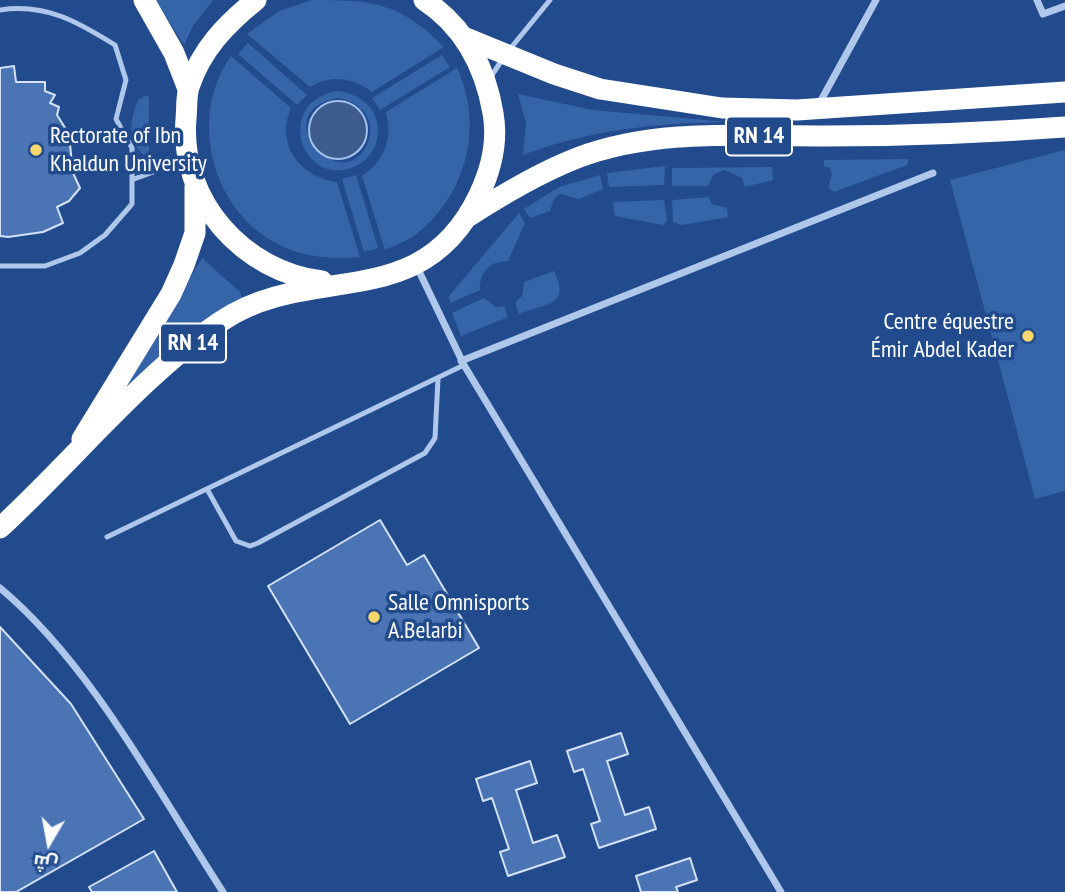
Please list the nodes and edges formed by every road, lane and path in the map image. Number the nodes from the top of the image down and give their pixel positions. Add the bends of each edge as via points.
1 (144, 0) edge
2 (256, 0) edge
3 (424, 0) edge
4 (550, 0) edge
5 (876, 0) edge
6 (1037, 0) edge
7 (1065, 6) edge
8 (0, 10) edge
9 (466, 38) junction
10 (505, 55) junction
11 (488, 80) junction
12 (188, 89) junction
13 (1065, 92) edge
14 (818, 107) junction
15 (1065, 127) edge
16 (188, 159) junction
17 (933, 173) dead end
18 (134, 179) junction
19 (195, 184) junction
20 (469, 216) junction
21 (416, 264) junction
22 (0, 266) edge
23 (347, 284) junction
24 (463, 363) junction
25 (438, 379) junction
26 (71, 459) junction
27 (207, 489) junction
28 (0, 528) edge
29 (107, 537) dead end
30 (0, 588) edge
31 (223, 892) edge
32 (780, 892) edge

1 - 12 highway
2 - 12 highway via 229,21 204,53
3 - 9 highway
4 - 10 lane
5 - 14 street
6 - 7 street via 1043,14
8 - 18 lane via 15,8 68,17 115,45 126,80 116,119 132,148
9 - 10 highway, RN 14
9 - 11 highway
10 - 11 lane
10 - 14 highway, RN 14 via 600,89 651,99 722,108
11 - 20 highway via 496,127 489,173
12 - 16 highway
13 - 14 highway, RN 14
15 - 20 highway, RN 14 via 958,134 697,136 625,145 578,158 513,188
16 - 18 lane
16 - 19 highway
17 - 24 street
18 - 22 lane via 132,204 105,235 80,253 45,266
19 - 23 highway via 219,226 255,259 299,278
19 - 26 highway, RN 14 via 195,233 171,294
20 - 21 highway via 446,243
21 - 23 highway via 383,278
21 - 24 street
23 - 26 highway, RN 14 via 275,294 222,320 179,353
24 - 25 lane
24 - 32 street
25 - 27 lane
25 - 27 lane via 435,439 425,453 258,543 250,546 236,541
26 - 28 highway, RN 14
27 - 29 lane
30 - 31 street via 60,646

